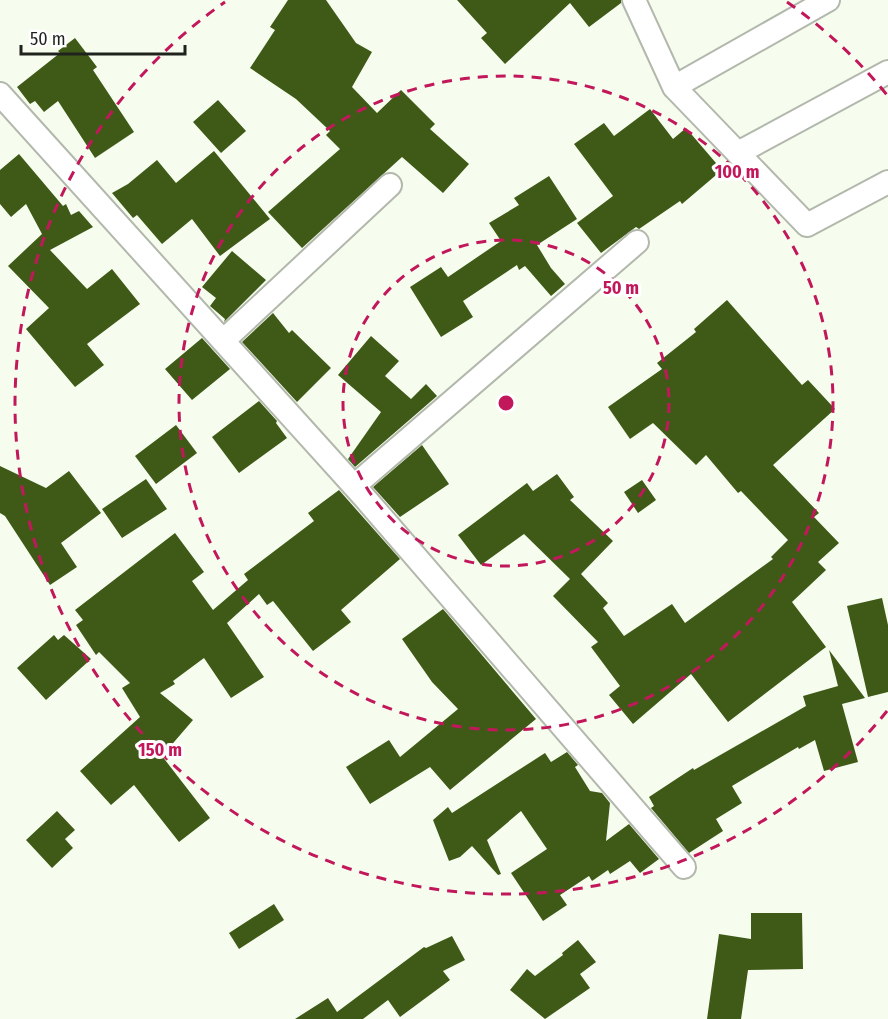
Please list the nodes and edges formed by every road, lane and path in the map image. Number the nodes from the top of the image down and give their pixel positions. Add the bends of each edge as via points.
1 (828, 0) edge
2 (640, 3) edge
3 (888, 72) edge
4 (674, 87) junction
5 (0, 94) edge
6 (738, 153) junction
7 (888, 182) edge
8 (390, 185) dead end
9 (637, 242) dead end
10 (223, 342) junction
11 (354, 486) junction
12 (684, 867) dead end

1 - 4 street
2 - 4 street
3 - 6 street
4 - 6 street
5 - 10 street
6 - 7 street via 807,225
8 - 10 street
9 - 11 street
10 - 11 street
11 - 12 street

